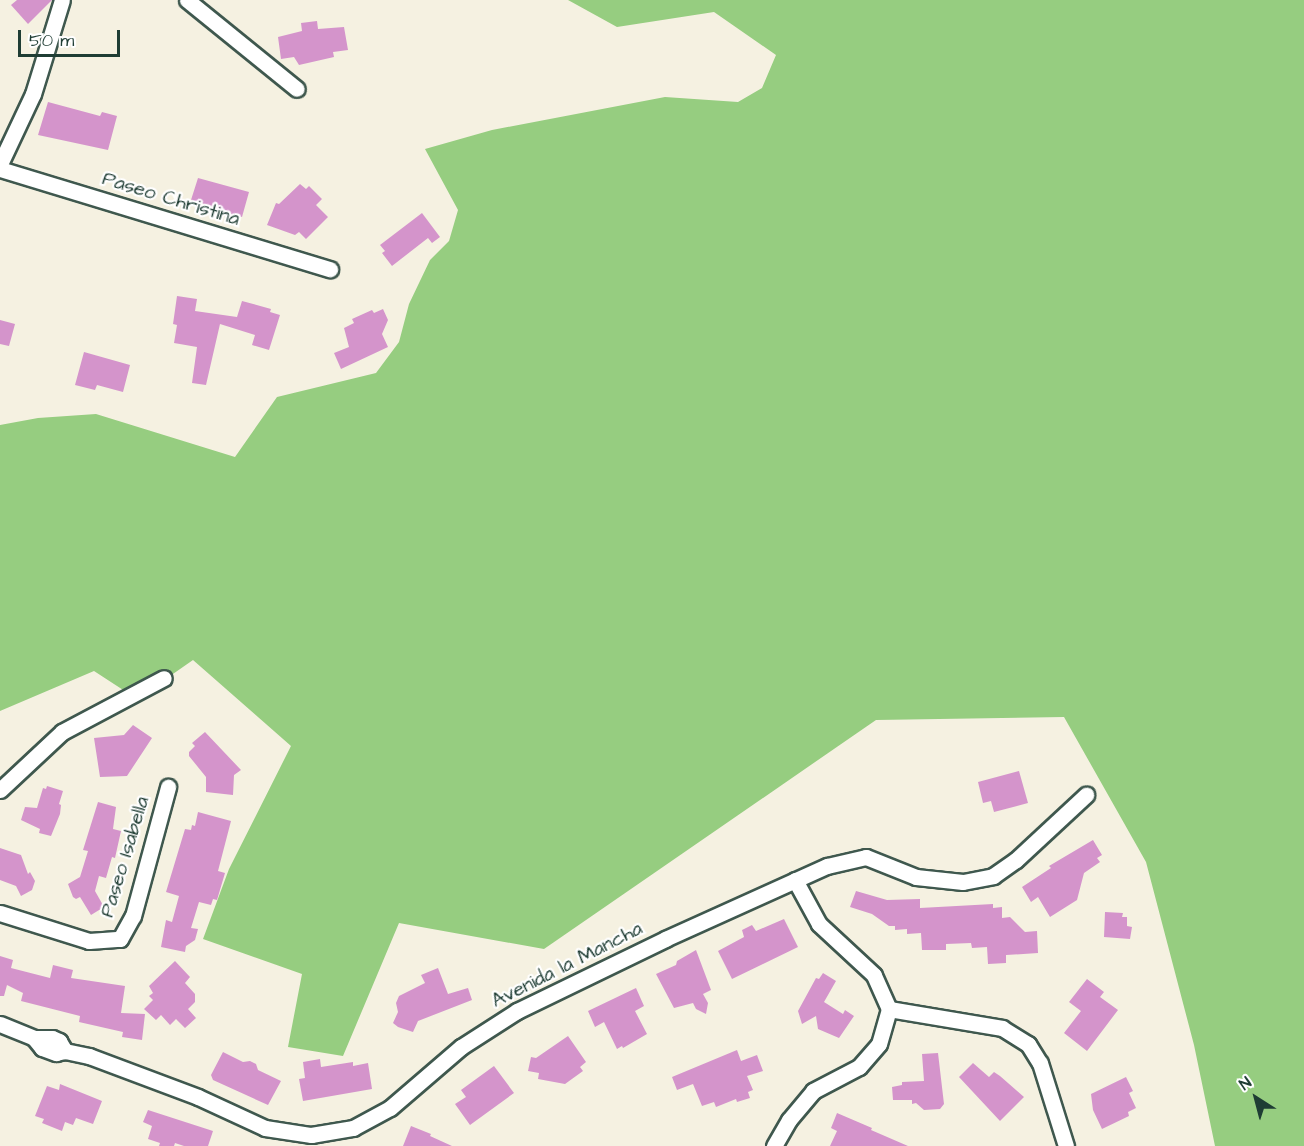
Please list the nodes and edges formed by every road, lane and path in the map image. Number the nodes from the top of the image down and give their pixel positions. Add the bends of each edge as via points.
1 (62, 0) edge
2 (187, 0) edge
3 (297, 89) dead end
4 (0, 164) edge
5 (0, 169) edge
6 (330, 269) dead end
7 (164, 678) dead end
8 (168, 787) dead end
9 (0, 790) edge
10 (1086, 795) dead end
11 (795, 880) junction
12 (0, 913) edge
13 (889, 1009) junction
14 (0, 1024) edge
15 (774, 1146) edge
16 (1066, 1146) edge

1 - 4 street via 33,94
2 - 3 street
5 - 6 street, Paseo Christina
7 - 9 street via 62,732
8 - 12 street, Paseo Isabella via 133,916 120,939 89,940
10 - 11 street, Avenida la Mancha via 1016,860 993,876 963,882 916,877 866,857 827,866
11 - 13 street via 819,924 874,975
11 - 14 street, Avenida la Mancha via 517,1011 461,1047 390,1108 353,1128 311,1135 265,1128 198,1097 89,1056 65,1051 52,1038 34,1038
13 - 15 street via 879,1044 859,1067 813,1091
13 - 16 street via 1002,1028 1028,1044 1040,1063

